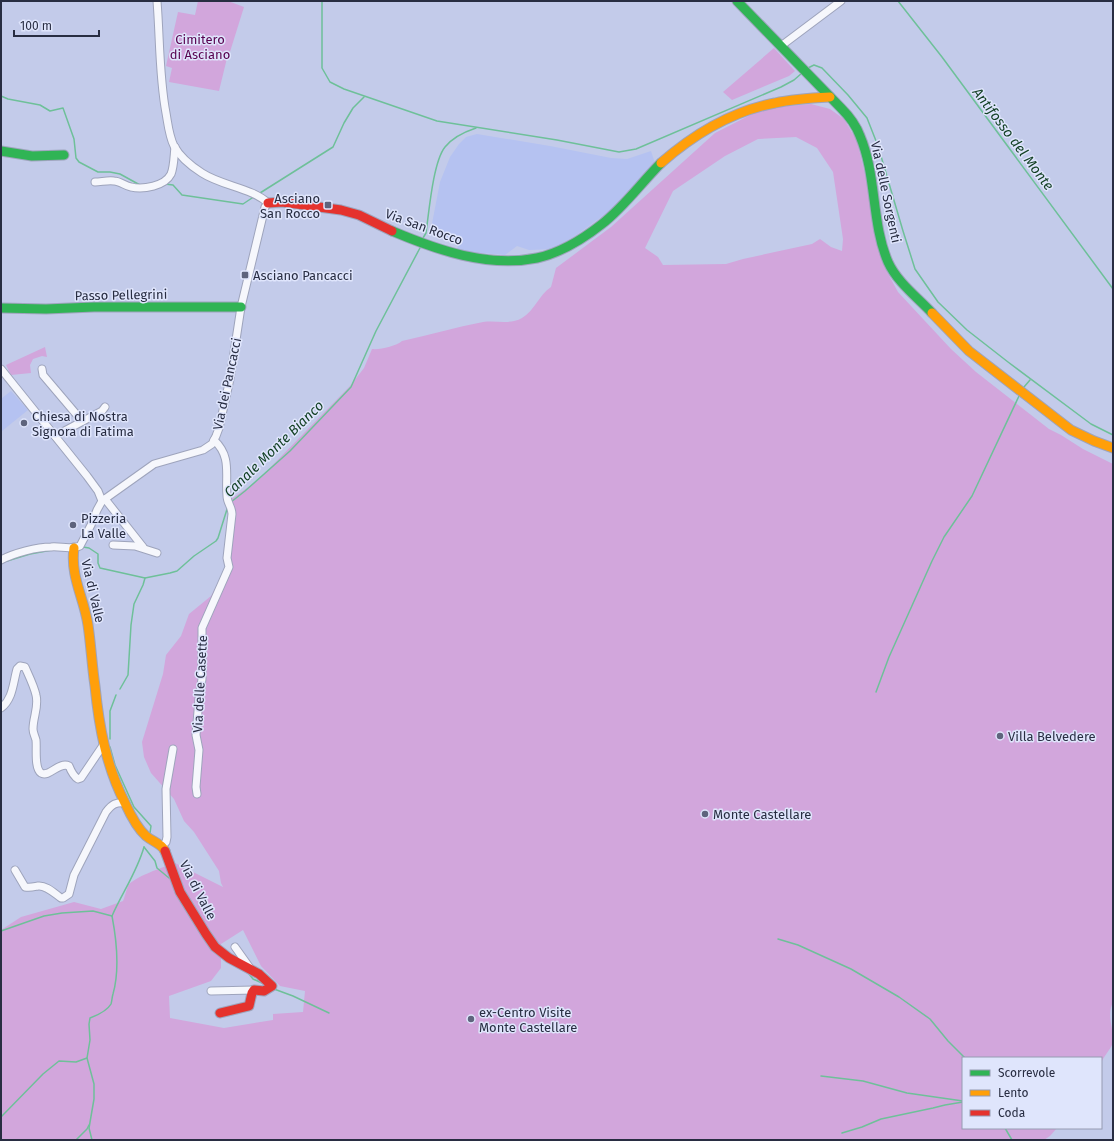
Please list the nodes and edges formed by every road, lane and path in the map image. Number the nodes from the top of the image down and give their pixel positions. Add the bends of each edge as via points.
1 (157, 1) edge
2 (737, 1) edge
3 (841, 1) edge
4 (781, 46) junction
5 (830, 97) junction
6 (175, 147) junction
7 (1, 151) edge
8 (64, 155) dead end
9 (95, 182) dead end
10 (264, 200) junction
11 (241, 307) junction
12 (1, 308) edge
13 (1, 369) edge
14 (42, 369) dead end
15 (105, 408) dead end
16 (82, 421) junction
17 (55, 436) junction
18 (214, 440) junction
19 (1113, 448) edge
20 (103, 500) junction
21 (112, 545) dead end
22 (143, 548) junction
23 (73, 550) junction
24 (157, 553) dead end
25 (2, 559) edge
26 (1, 708) edge
27 (104, 744) junction
28 (173, 749) dead end
29 (197, 794) dead end
30 (125, 803) junction
31 (162, 846) junction
32 (15, 870) dead end
33 (236, 947) dead end
34 (250, 969) junction
35 (254, 990) junction
36 (211, 991) dead end
37 (220, 1013) dead end

1 - 6 street, Via San Rocco via 163,96
2 - 4 street, Via delle Sorgenti
3 - 4 street
4 - 5 street, Via delle Sorgenti
5 - 10 street, Via San Rocco via 765,105 711,128 674,154 602,224 548,255 522,260 493,260 469,256 422,243 346,211
5 - 19 street, Via delle Sorgenti via 853,123 862,140 883,244 898,278 974,355 1071,430
6 - 9 street via 170,175 162,182 138,188 115,180
6 - 10 street, Via San Rocco via 187,162 203,174
7 - 8 street via 26,156
10 - 11 street, Via dei Pancacci via 265,207
11 - 12 street, Passo Pellegrini
11 - 18 street, Via dei Pancacci via 230,379
13 - 17 street
14 - 16 street via 43,375
15 - 16 street
16 - 17 street
17 - 20 street
18 - 20 street, Via dei Pancacci via 202,450 154,464
18 - 29 street, Via delle Casette via 226,456 232,514 228,567 202,628 202,679 196,735 199,750
20 - 22 street
20 - 23 street, Via di Valle via 82,543
21 - 22 street
22 - 24 street
23 - 25 street via 57,546 41,548
23 - 27 street, Via di Valle via 73,571 85,610
26 - 27 street via 11,695 18,669 20,666 25,667 36,695 33,728 36,763 43,774 66,764 75,778 81,778
27 - 30 street, Via di Valle via 111,774
28 - 31 street via 166,789 167,837
30 - 31 street, Via di Valle via 145,836
30 - 32 street via 113,804 106,812 74,875 69,894 64,898 39,886 25,887
31 - 34 street, Via di Valle via 178,887 207,936 224,955
33 - 34 street
34 - 35 street, Via di Valle via 272,986 264,991
35 - 36 street
35 - 37 street via 249,1006

